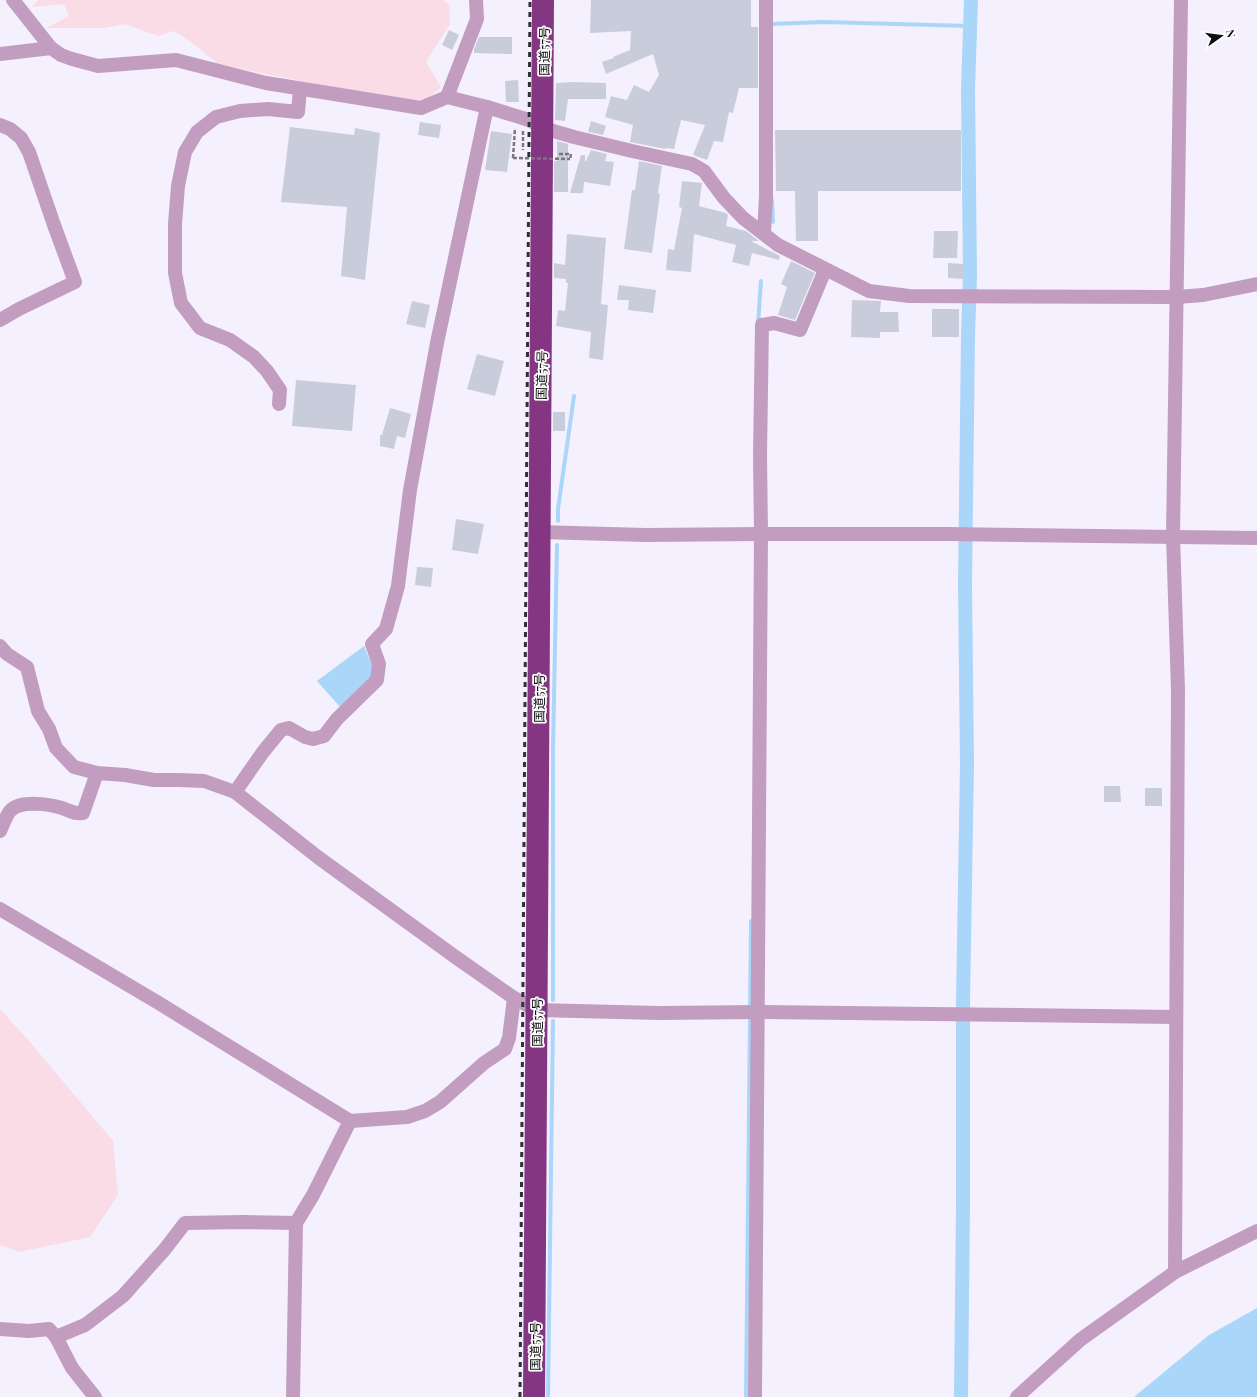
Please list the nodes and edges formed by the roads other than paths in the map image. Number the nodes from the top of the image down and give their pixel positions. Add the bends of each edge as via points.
1 (13, 0) edge
2 (476, 0) edge
3 (543, 0) edge
4 (766, 0) edge
5 (1181, 0) edge
6 (51, 48) junction
7 (0, 54) edge
8 (300, 89) junction
9 (447, 97) junction
10 (487, 107) junction
11 (0, 124) edge
12 (543, 128) junction
13 (764, 234) junction
14 (826, 270) junction
15 (1257, 284) edge
16 (1177, 297) junction
17 (0, 320) edge
18 (279, 404) dead end
19 (539, 532) junction
20 (761, 534) junction
21 (1173, 536) junction
22 (1257, 538) edge
23 (0, 646) edge
24 (97, 773) junction
25 (235, 792) junction
26 (0, 831) edge
27 (0, 909) edge
28 (514, 998) junction
29 (536, 1010) junction
30 (758, 1012) junction
31 (1176, 1017) junction
32 (350, 1121) junction
33 (296, 1223) junction
34 (1257, 1231) edge
35 (1175, 1272) junction
36 (0, 1329) edge
37 (56, 1337) junction
38 (95, 1397) edge
39 (293, 1397) edge
40 (534, 1397) edge
41 (755, 1397) edge
42 (1017, 1397) edge

1 - 6 street
2 - 9 street via 477,19
3 - 12 highway, 国道57号
4 - 13 street
5 - 16 street
6 - 7 street
6 - 8 street via 61,55 98,66 176,60
8 - 9 street via 421,108
8 - 18 street via 298,112 268,109 240,111 216,117 197,132 185,152 178,186 175,224 175,272 181,303 200,328 230,340 254,356 280,390
9 - 10 street
10 - 12 street via 519,123 529,120
10 - 25 street via 437,343 410,490 398,586 386,629 372,644 379,664 377,680 337,719 324,736 313,740 289,728 281,730
11 - 17 street via 21,138 29,152 75,282
12 - 13 street via 632,152 692,164 704,171 743,218
12 - 19 highway, 国道57号
13 - 14 street via 778,245
14 - 16 street via 869,291 909,296
14 - 20 street via 800,330 774,323 762,325
15 - 16 street via 1203,295
16 - 21 street
19 - 20 street via 646,535
19 - 29 highway, 国道57号
20 - 21 street
20 - 30 street
21 - 22 street
21 - 31 street via 1178,690
23 - 24 street via 7,654 27,667 38,711 49,728 56,748 74,767
24 - 25 street via 154,780 204,781
24 - 26 street via 82,813 75,814 47,805 18,806 10,811
25 - 28 street via 319,858
27 - 32 street via 171,1010
28 - 29 street
28 - 32 street via 509,1038 505,1049 484,1063 440,1102 407,1117
29 - 30 street
29 - 40 highway, 国道57号
30 - 31 street
30 - 41 street
31 - 35 street
32 - 33 street
33 - 37 street via 185,1223 123,1296 85,1325
33 - 39 street
34 - 35 street
35 - 42 street via 1080,1340
36 - 37 street via 49,1330
37 - 38 street via 72,1368

